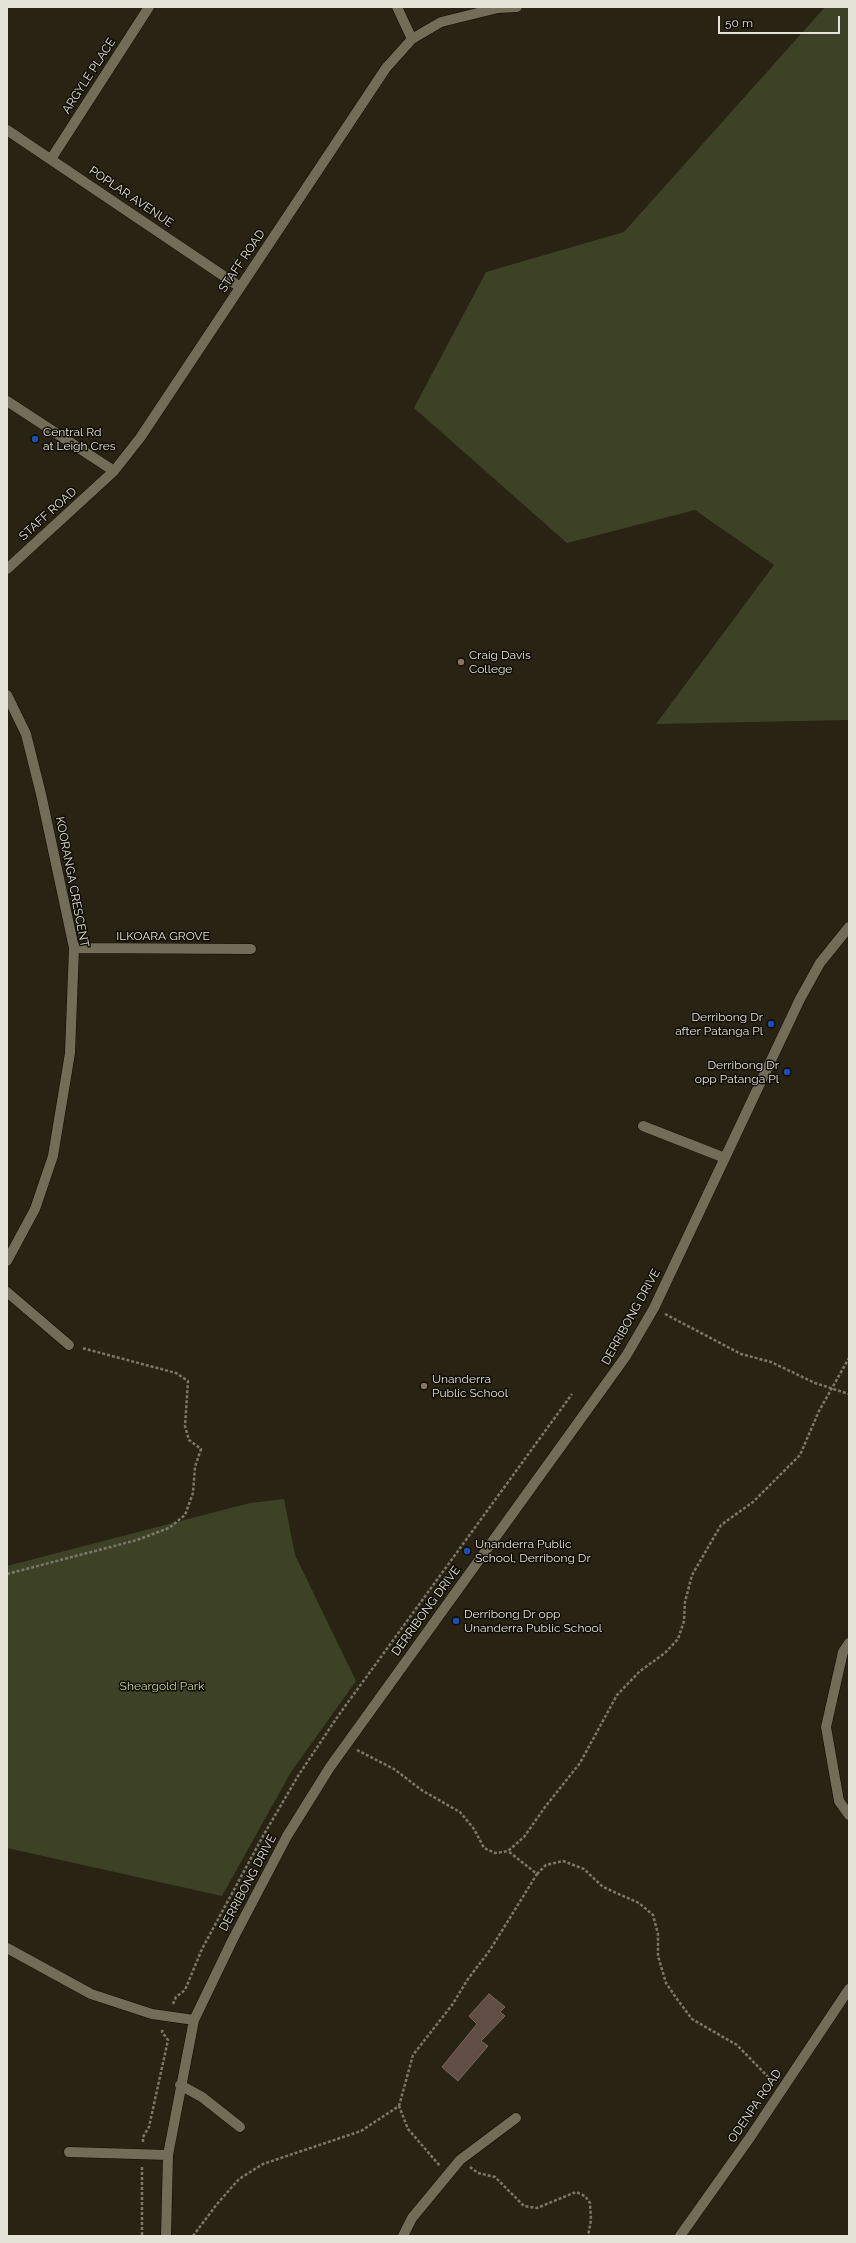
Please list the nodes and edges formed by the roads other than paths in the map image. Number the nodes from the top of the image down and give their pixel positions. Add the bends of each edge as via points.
1 (149, 7) edge
2 (397, 7) edge
3 (517, 7) edge
4 (412, 39) junction
5 (7, 130) edge
6 (51, 159) junction
7 (240, 287) junction
8 (7, 401) edge
9 (114, 471) junction
10 (7, 569) edge
11 (7, 695) edge
12 (849, 926) edge
13 (74, 948) junction
14 (251, 949) dead end
15 (643, 1126) dead end
16 (725, 1158) junction
17 (7, 1261) edge
18 (7, 1292) edge
19 (69, 1345) road end
20 (849, 1643) edge
21 (849, 1815) edge
22 (7, 1948) edge
23 (849, 1989) edge
24 (194, 2020) junction
25 (180, 2085) junction
26 (516, 2118) dead end
27 (240, 2127) dead end
28 (69, 2152) dead end
29 (168, 2155) junction
30 (166, 2236) edge
31 (403, 2236) edge
32 (680, 2236) edge

1 - 6 street, ARGYLE PLACE
2 - 4 street
3 - 4 street, STAFF ROAD via 498,8 441,22
4 - 7 street, STAFF ROAD via 386,68
5 - 6 street, POPLAR AVENUE
6 - 7 street, POPLAR AVENUE
7 - 9 street, STAFF ROAD via 140,438
8 - 9 street
9 - 10 street, STAFF ROAD
11 - 13 street, KOORANGA CRESCENT via 26,734 45,809
12 - 16 street, DERRIBONG DRIVE via 820,963 802,994
13 - 14 street, ILKOARA GROVE
13 - 17 street, KOORANGA CRESCENT via 70,1053 53,1156 35,1209
15 - 16 street
16 - 24 street, DERRIBONG DRIVE via 654,1308 616,1373 312,1792 210,1984
18 - 19 street
20 - 21 street via 842,1652 826,1728 839,1801
22 - 24 street via 91,1994 152,2014
23 - 32 street, ODENPA ROAD
24 - 25 street, DERRIBONG DRIVE
25 - 27 street via 202,2097
25 - 29 street, DERRIBONG DRIVE
26 - 31 street via 460,2160 412,2218
28 - 29 street
29 - 30 street, DERRIBONG DRIVE

